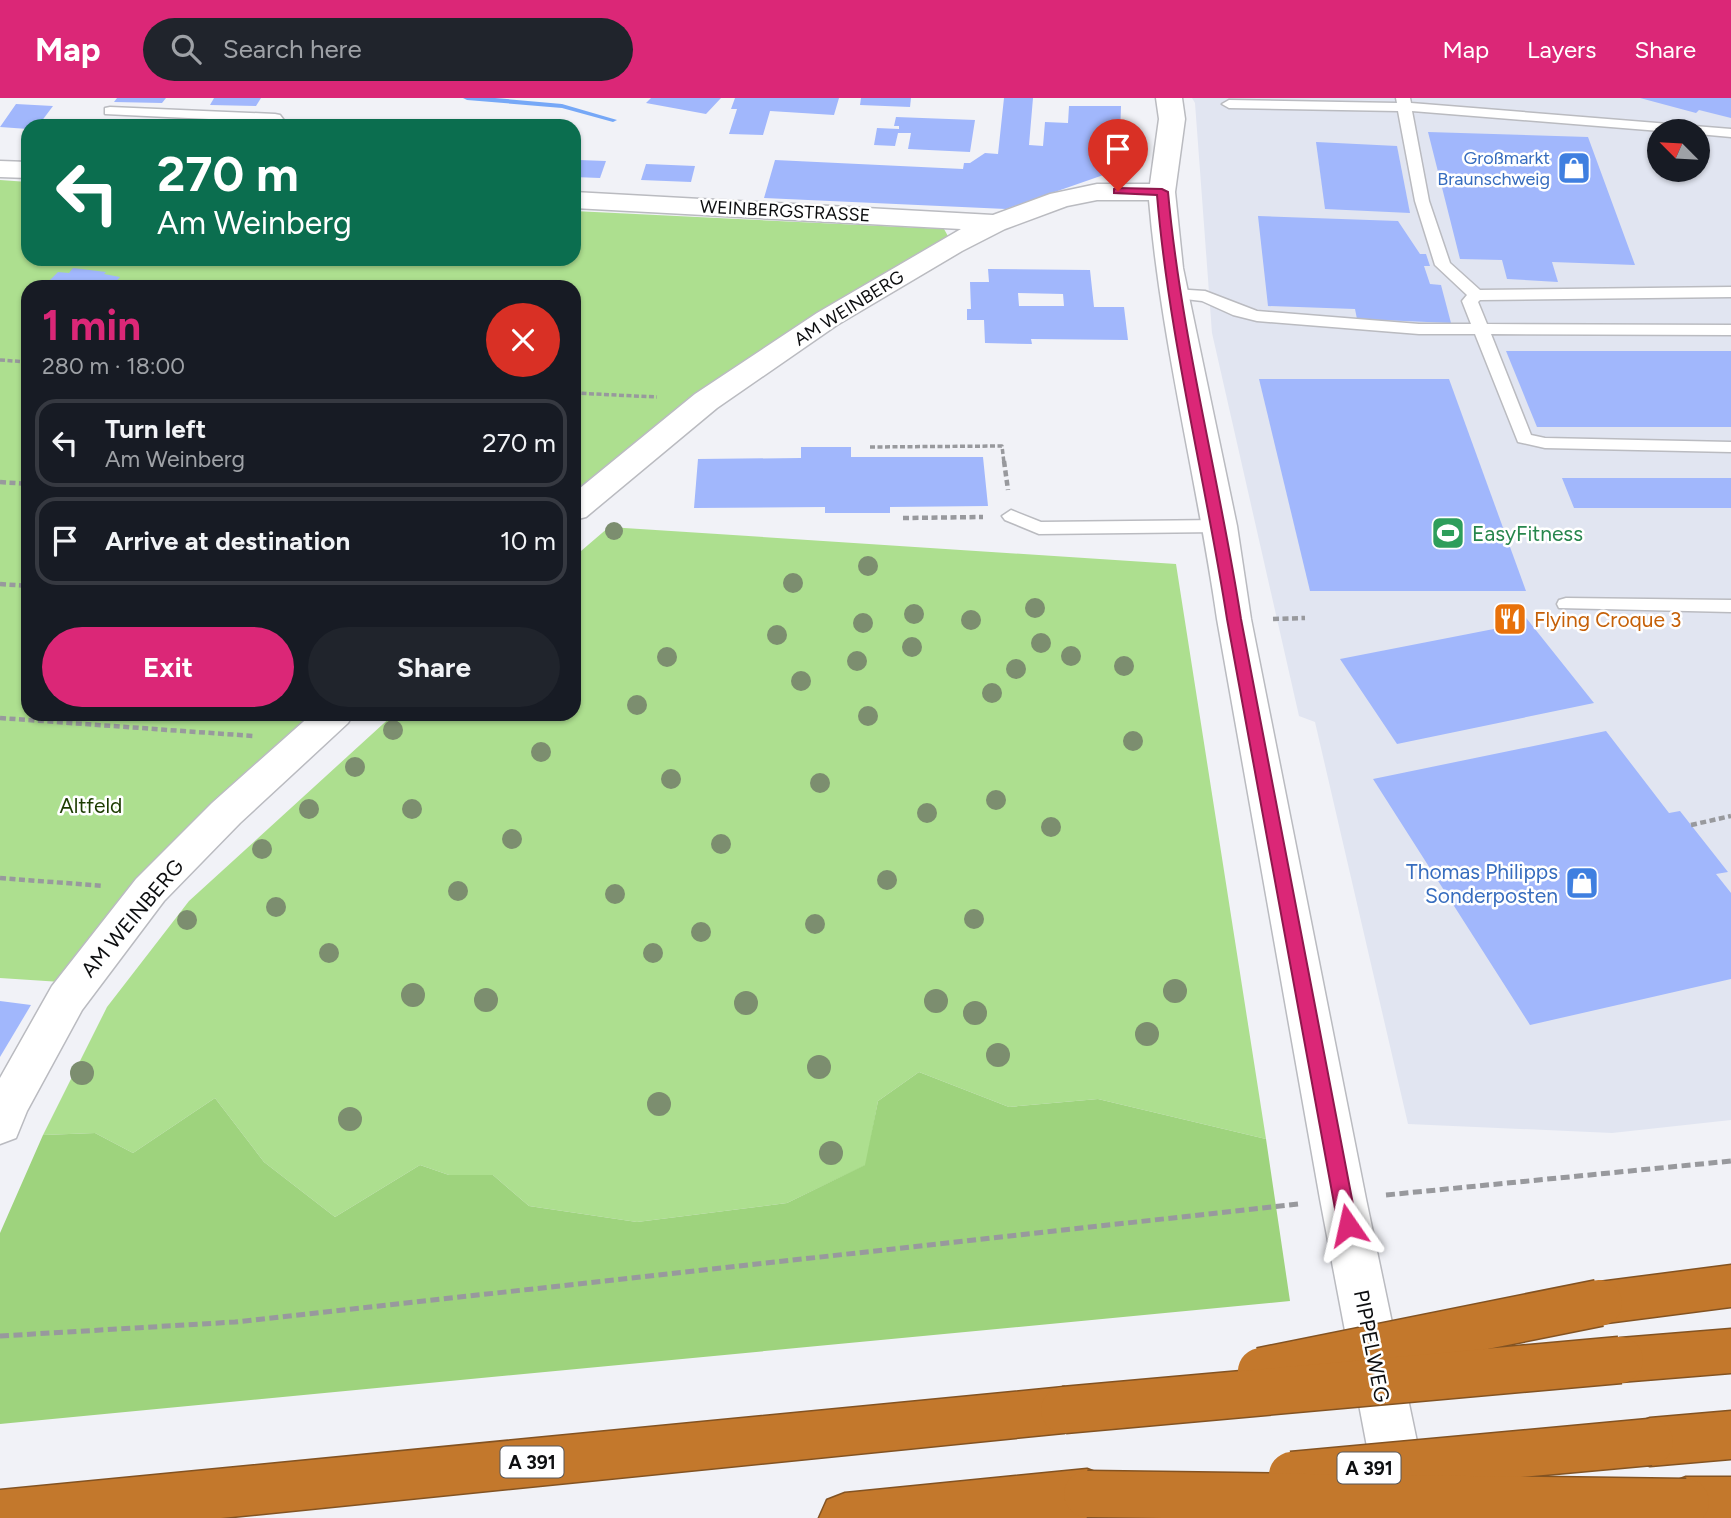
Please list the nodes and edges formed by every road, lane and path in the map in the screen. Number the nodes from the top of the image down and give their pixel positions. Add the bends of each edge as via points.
1 (1169, 98) edge
2 (1404, 103) edge
3 (1229, 104) dead end
4 (110, 111) dead end
5 (276, 119) edge
6 (1731, 132) edge
7 (0, 169) edge
8 (21, 170) edge
9 (1162, 192) junction
10 (581, 200) edge
11 (995, 223) junction
12 (1731, 292) edge
13 (1174, 294) junction
14 (1476, 295) junction
15 (1480, 329) junction
16 (1731, 330) edge
17 (0, 360) edge
18 (21, 362) edge
19 (581, 393) edge
20 (664, 398) dead end
21 (870, 447) dead end
22 (1731, 447) edge
23 (0, 482) edge
24 (21, 484) edge
25 (581, 504) edge
26 (1011, 516) junction
27 (903, 518) dead end
28 (1220, 527) junction
29 (0, 584) edge
30 (21, 586) edge
31 (1566, 604) dead end
32 (1731, 606) edge
33 (0, 718) edge
34 (21, 720) edge
35 (42, 721) edge
36 (327, 721) edge
37 (263, 737) dead end
38 (1731, 817) edge
39 (1692, 825) dead end
40 (0, 878) edge
41 (144, 889) junction
42 (0, 1125) edge
43 (1731, 1161) edge
44 (1343, 1199) junction
45 (1731, 1286) edge
46 (0, 1336) edge
47 (1731, 1351) edge
48 (1064, 1410) junction
49 (1731, 1435) edge
50 (1087, 1493) junction
51 (1709, 1502) edge
52 (0, 1515) edge
53 (845, 1518) edge
54 (1407, 1518) edge

1 - 9 street, PIPPELWEG via 1172,119
2 - 3 lane
2 - 6 lane
2 - 14 lane via 1422,201 1443,265
4 - 5 lane
7 - 8 street
9 - 11 street, AM WEINBERG via 1097,192
9 - 13 street, PIPPELWEG
10 - 11 street, WEINBERGSTRASSE
11 - 25 street, AM WEINBERG via 828,320 717,394
12 - 14 lane
13 - 15 lane via 1205,296 1257,316 1419,329
13 - 28 street, PIPPELWEG
14 - 15 lane via 1470,301
15 - 16 lane
15 - 22 lane via 1524,438 1545,443
17 - 18 path
19 - 20 path
21 - 26 path via 1002,446
23 - 24 path
26 - 27 path
26 - 28 lane via 1039,528
28 - 44 street, PIPPELWEG
29 - 30 path
31 - 32 lane
33 - 34 path
35 - 37 path
36 - 41 street, AM WEINBERG
38 - 39 path
40 - 41 path
41 - 42 street, AM WEINBERG via 67,998
43 - 44 path
44 - 46 path via 235,1322
44 - 54 street, PIPPELWEG
45 - 48 highway, bridge via 1599,1303
47 - 48 highway, A 391, bridge
48 - 52 highway, A 391
49 - 50 highway, A 391, bridge
50 - 51 highway, bridge
50 - 53 highway, A 391

